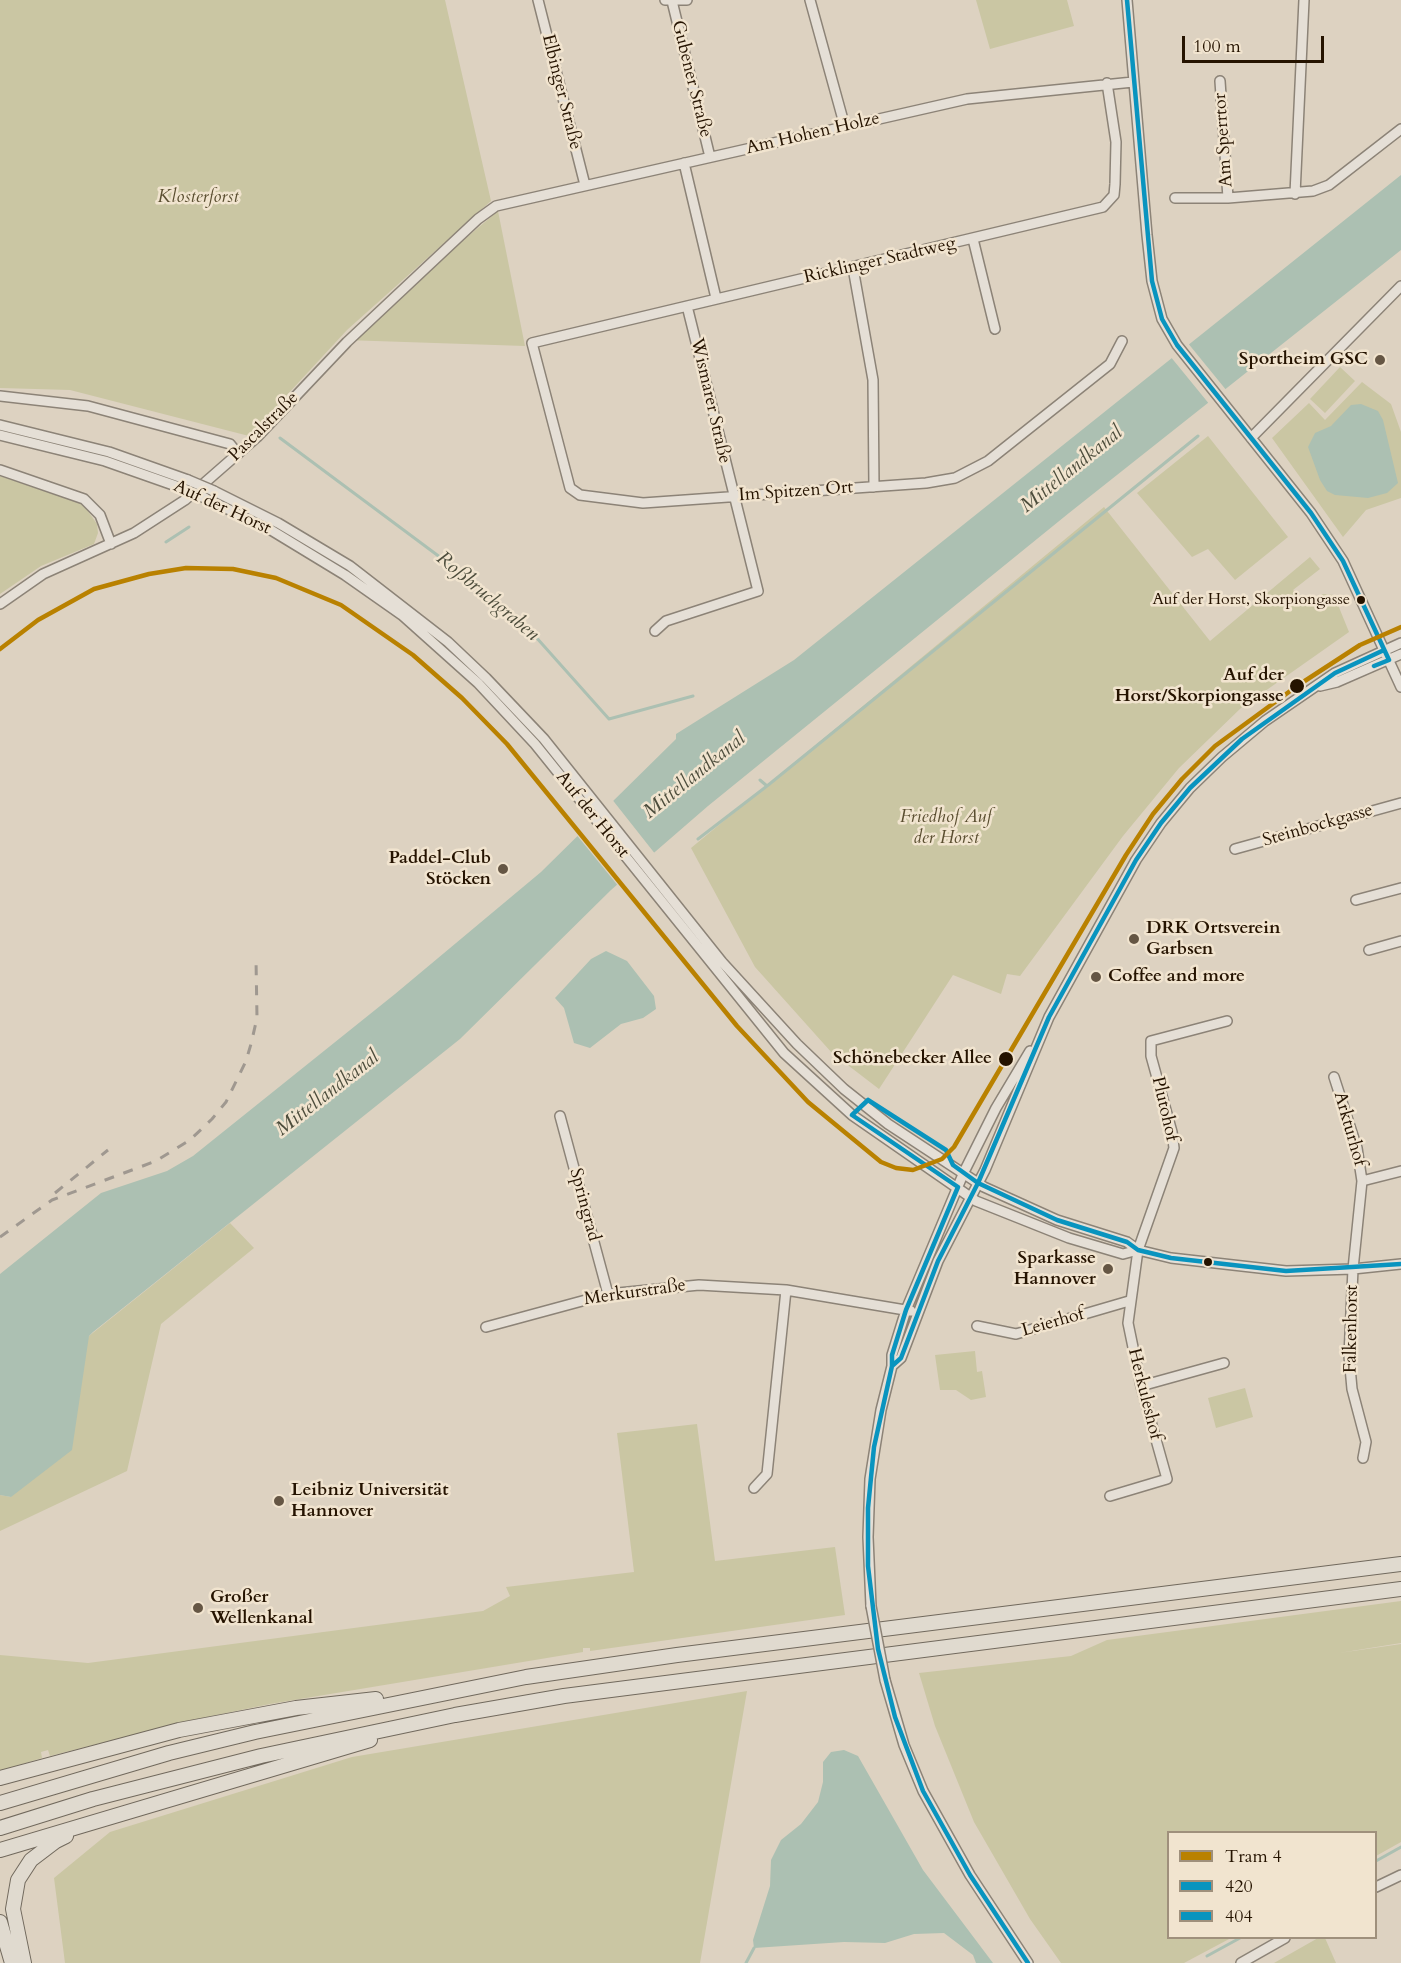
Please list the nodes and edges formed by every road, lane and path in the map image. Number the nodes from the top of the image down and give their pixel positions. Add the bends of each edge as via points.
1 (538, 0) edge
2 (687, 0) edge
3 (810, 0) edge
4 (1127, 0) edge
5 (1304, 0) edge
6 (668, 1) edge
7 (1220, 81) dead end
8 (1133, 82) junction
9 (1107, 83) junction
10 (845, 127) junction
11 (1401, 129) edge
12 (710, 157) junction
13 (684, 163) junction
14 (585, 184) junction
15 (1295, 194) junction
16 (1176, 198) dead end
17 (1228, 198) junction
18 (496, 206) joint
19 (973, 239) junction
20 (853, 268) junction
21 (1401, 286) edge
22 (716, 298) junction
23 (687, 306) junction
24 (995, 329) dead end
25 (1122, 341) dead end
26 (532, 344) joint
27 (0, 396) edge
28 (0, 425) edge
29 (0, 435) edge
30 (1251, 438) junction
31 (238, 454) junction
32 (0, 470) edge
33 (874, 487) junction
34 (734, 496) junction
35 (111, 543) junction
36 (0, 604) edge
37 (655, 631) dead end
38 (1401, 643) edge
39 (1384, 650) junction
40 (1401, 654) edge
41 (1389, 660) junction
42 (1318, 687) junction
43 (1401, 687) edge
44 (1401, 803) edge
45 (593, 807) junction
46 (1235, 849) dead end
47 (648, 878) junction
48 (1401, 888) edge
49 (1356, 900) dead end
50 (1401, 941) edge
51 (1369, 950) dead end
52 (1227, 1021) dead end
53 (1043, 1031) junction
54 (1334, 1077) dead end
55 (560, 1116) dead end
56 (1401, 1171) edge
57 (964, 1172) junction
58 (1362, 1181) junction
59 (978, 1183) junction
60 (958, 1187) junction
61 (970, 1196) junction
62 (1138, 1250) junction
63 (1401, 1264) edge
64 (1353, 1269) junction
65 (786, 1290) junction
66 (608, 1293) junction
67 (1129, 1301) junction
68 (906, 1310) junction
69 (917, 1312) junction
70 (977, 1326) dead end
71 (486, 1327) dead end
72 (1224, 1363) dead end
73 (892, 1366) junction
74 (1142, 1386) junction
75 (1363, 1458) dead end
76 (754, 1488) dead end
77 (1110, 1496) dead end
78 (1401, 1564) edge
79 (1401, 1589) edge
80 (432, 1695) junction
81 (455, 1715) junction
82 (0, 1779) edge
83 (0, 1803) edge
84 (114, 1816) junction
85 (0, 1828) edge
86 (0, 1850) edge
87 (1401, 1875) edge
88 (1377, 1887) edge
89 (0, 1922) edge
90 (1283, 1939) edge
91 (12, 1963) edge
92 (24, 1963) edge
93 (1028, 1963) edge
94 (1241, 1963) edge

1 - 14 street, Elbinger Straße
2 - 6 street
3 - 10 street
4 - 8 street
5 - 15 street
6 - 12 street, Gubener Straße
7 - 17 street, Am Sperrtor
8 - 9 street, Am Hohen Holze
8 - 30 street via 1152,281 1162,319 1177,345
9 - 10 street, Am Hohen Holze via 976,98
9 - 19 street, Ricklinger Stadtweg via 1116,142 1116,184 1110,203
10 - 12 street, Am Hohen Holze
11 - 15 street, Am Sperrtor via 1329,185
12 - 13 street, Am Hohen Holze
13 - 14 street, Am Hohen Holze
13 - 22 street
14 - 18 street, Am Hohen Holze
15 - 17 street, Am Sperrtor
16 - 17 street, Am Sperrtor
18 - 31 street, Pascalstraße via 346,342
19 - 20 street, Ricklinger Stadtweg
19 - 24 street
20 - 22 street, Ricklinger Stadtweg
20 - 33 street via 873,380
21 - 30 street
22 - 23 street, Ricklinger Stadtweg
23 - 26 street, Ricklinger Stadtweg
23 - 34 street, Wismarer Straße
25 - 33 street, Im Spitzen Ort via 1110,364 973,471 926,483
26 - 34 street, Im Spitzen Ort via 567,483 574,493 643,503
27 - 31 street via 88,406 230,444
28 - 45 street, Auf der Horst, bridge via 109,452 188,480 278,523 329,553 448,642 516,708
29 - 45 street, Auf der Horst, bridge via 105,461 180,487 271,530 324,561 402,615 500,705
30 - 39 street via 1311,513 1343,561
31 - 35 street, Pascalstraße via 185,500
32 - 35 street via 84,499 100,515
33 - 34 street, Im Spitzen Ort
34 - 37 street, Wismarer Straße via 758,591 666,621
35 - 36 street, Pascalstraße via 43,574
38 - 39 street
39 - 41 street
39 - 42 street via 1335,673
40 - 41 street
41 - 42 street
41 - 43 street
42 - 53 street via 1242,739 1190,788 1161,823 1120,889
44 - 46 street, Steinbockgasse
45 - 47 street, Auf der Horst
47 - 57 street, Auf der Horst via 797,1044 844,1089 888,1124
47 - 60 street, Auf der Horst via 784,1053 878,1135
48 - 49 street
50 - 51 street
52 - 62 street, Plutohof via 1151,1041 1174,1148
53 - 57 street via 996,1108
53 - 59 street
54 - 58 street, Arkturhof via 1357,1148
55 - 66 street, Springrad
56 - 58 street, Arkturhof
57 - 59 street, Auf der Horst
57 - 60 street
58 - 64 street, Arkturhof
59 - 61 street
59 - 62 street, Auf der Horst via 1057,1220 1127,1242
60 - 61 street, Auf der Horst
60 - 68 street
61 - 62 street, Auf der Horst via 1069,1238 1123,1254
61 - 69 street
62 - 64 street, Auf der Horst via 1198,1263 1256,1269
62 - 67 street, Herkuleshof
63 - 64 street, Auf der Horst
64 - 75 street, Falkenhorst via 1349,1356 1352,1389 1366,1442
65 - 66 street, Merkurstraße via 699,1284
65 - 68 street, Merkurstraße
65 - 76 street via 767,1474
66 - 71 street, Merkurstraße
67 - 70 street, Leierhof via 1016,1334
67 - 74 street, Herkuleshof via 1128,1323
68 - 69 street, Merkurstraße
68 - 73 street
69 - 73 street via 901,1359
72 - 74 street
73 - 93 street, bridge via 870,1479 868,1537 872,1606 885,1680 904,1745 923,1791 970,1875
74 - 77 street, Herkuleshof via 1167,1479
78 - 80 highway via 677,1655
79 - 81 highway via 619,1688
80 - 82 highway via 353,1701 250,1716 179,1730
80 - 83 highway via 169,1753
81 - 84 highway
81 - 85 highway via 194,1772
84 - 86 highway
84 - 92 highway via 56,1841 31,1860 18,1880 13,1909
87 - 88 street
89 - 91 highway
90 - 94 street

